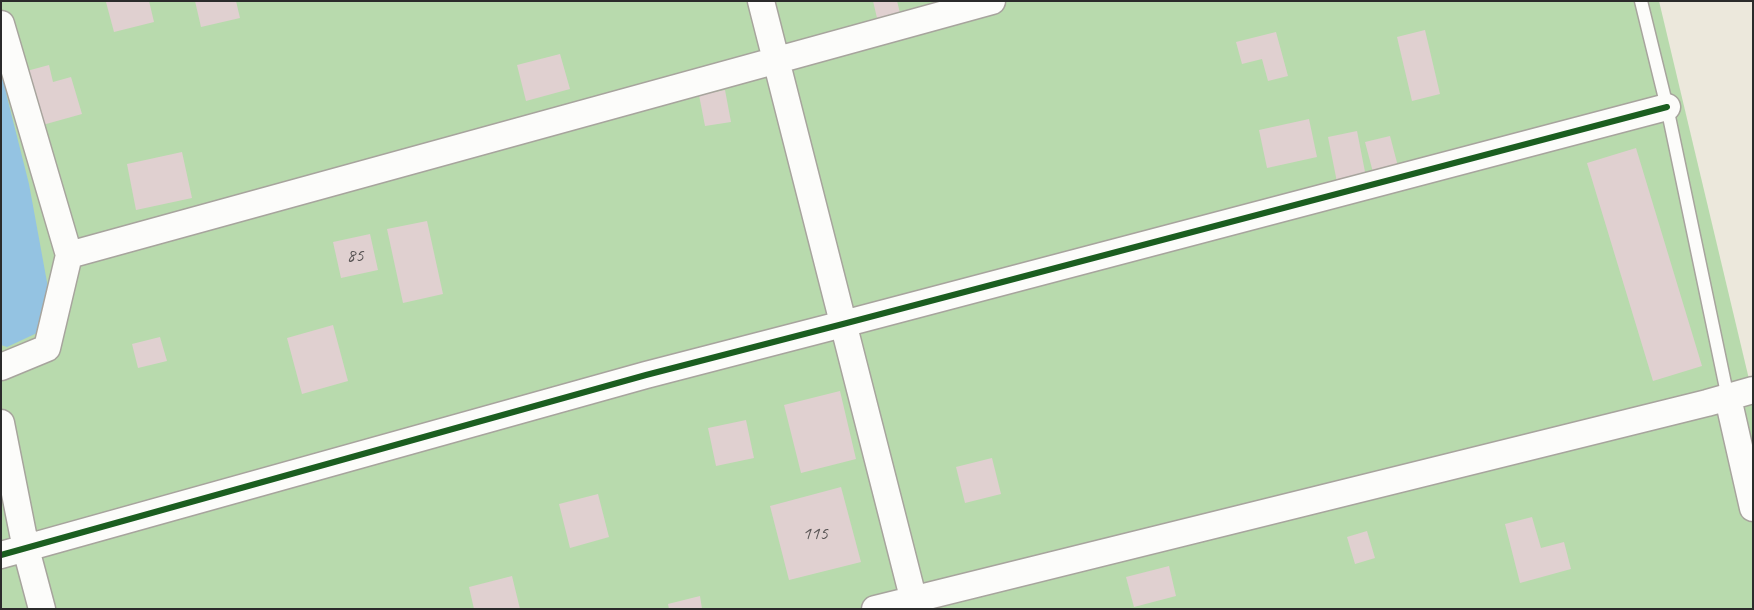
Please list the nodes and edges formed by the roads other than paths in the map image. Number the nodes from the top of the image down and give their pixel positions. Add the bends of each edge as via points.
1 (761, 1) edge
2 (992, 1) edge
3 (1641, 1) edge
4 (1, 24) edge
5 (776, 60) junction
6 (1667, 107) junction
7 (69, 255) junction
8 (843, 324) junction
9 (1, 367) edge
10 (1753, 390) edge
11 (1728, 398) junction
12 (1, 423) edge
13 (1753, 508) edge
14 (13, 552) edge
15 (914, 604) edge
16 (42, 609) edge
17 (875, 609) edge

1 - 5 street
2 - 5 street
3 - 6 lane
4 - 7 street
5 - 7 street
5 - 8 street
6 - 8 street
6 - 11 lane
7 - 9 street via 46,348
8 - 14 street via 646,375
8 - 15 street
10 - 11 street
11 - 13 street
11 - 15 street
12 - 14 street
14 - 16 street
15 - 17 street

